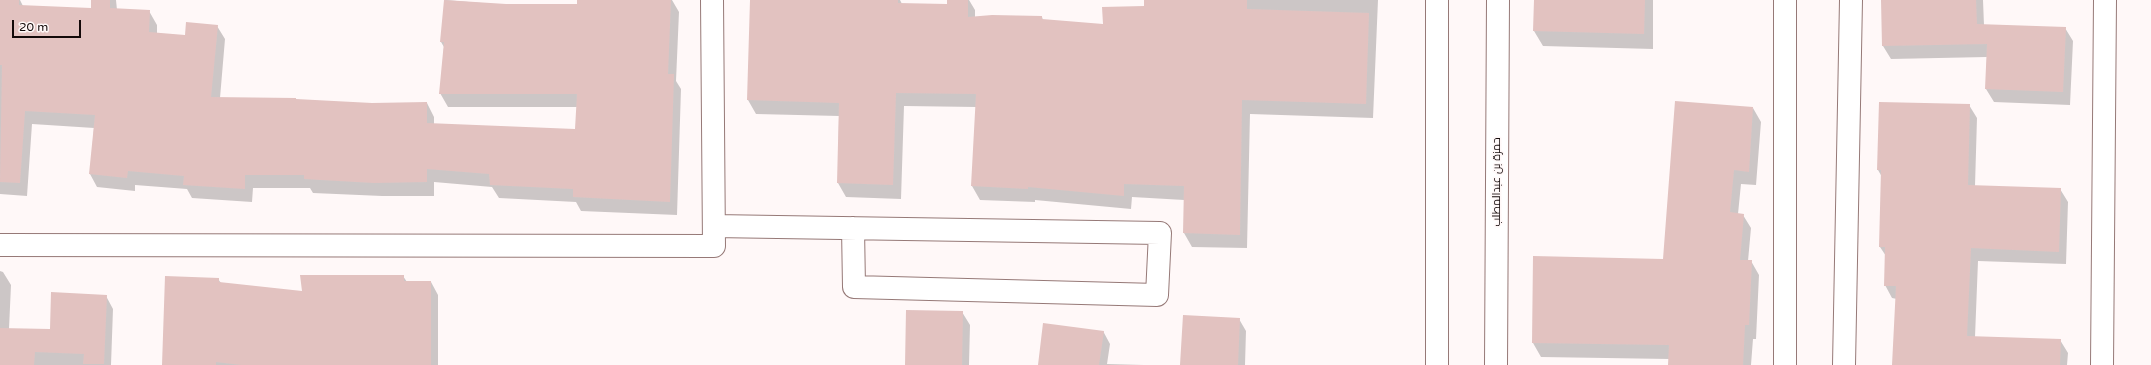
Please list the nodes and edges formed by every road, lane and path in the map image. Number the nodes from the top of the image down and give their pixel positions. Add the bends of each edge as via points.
1 (712, 0) edge
2 (1437, 0) edge
3 (1498, 0) edge
4 (1785, 0) edge
5 (1851, 0) edge
6 (2105, 0) edge
7 (714, 226) junction
8 (853, 228) junction
9 (0, 245) edge
10 (1437, 365) edge
11 (1496, 365) edge
12 (1785, 365) edge
13 (1844, 365) edge
14 (2102, 365) edge

1 - 7 street
2 - 10 street
3 - 11 street, حمزة بن عبدالمطلب
4 - 12 street
5 - 13 street
6 - 14 street
7 - 8 street
7 - 9 street via 714,246
8 - 8 street via 1160,234 1157,296 854,286

